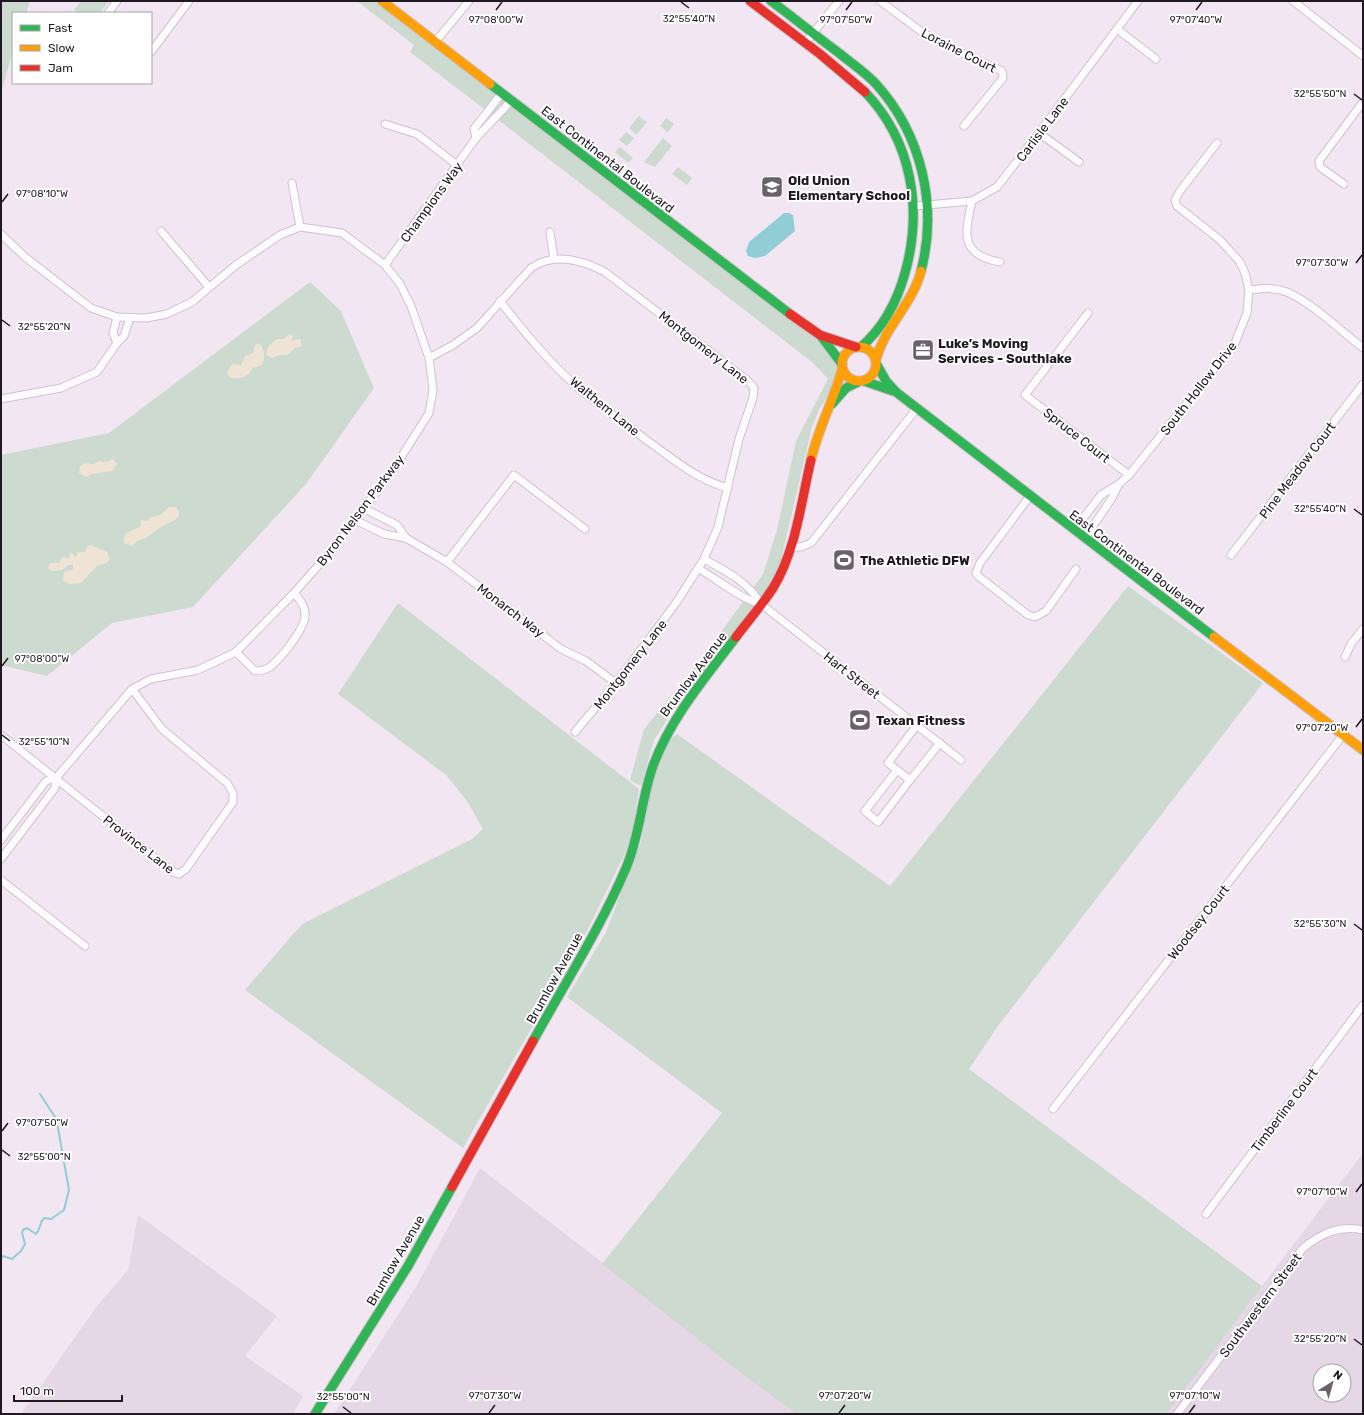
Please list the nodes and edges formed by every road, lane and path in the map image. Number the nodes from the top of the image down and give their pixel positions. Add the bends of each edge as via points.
1 (117, 1) edge
2 (189, 1) edge
3 (382, 1) edge
4 (469, 1) edge
5 (750, 1) edge
6 (771, 1) edge
7 (838, 1) edge
8 (880, 1) edge
9 (1138, 1) edge
10 (1293, 1) edge
11 (1303, 4) edge
12 (109, 12) edge
13 (1117, 29) junction
14 (812, 33) junction
15 (436, 41) junction
16 (805, 43) junction
17 (152, 51) edge
18 (1363, 56) edge
19 (1156, 59) dead end
20 (502, 93) junction
21 (512, 100) junction
22 (1363, 102) edge
23 (385, 124) dead end
24 (964, 126) dead end
25 (1039, 133) junction
26 (476, 138) junction
27 (1217, 143) dead end
28 (1079, 162) dead end
29 (457, 165) junction
30 (292, 183) dead end
31 (1344, 184) dead end
32 (972, 200) junction
33 (915, 206) junction
34 (928, 206) junction
35 (300, 227) junction
36 (161, 231) dead end
37 (550, 232) dead end
38 (1, 234) edge
39 (554, 259) junction
40 (1000, 262) dead end
41 (385, 265) junction
42 (209, 287) junction
43 (1249, 290) junction
44 (500, 301) junction
45 (1088, 313) dead end
46 (117, 317) junction
47 (130, 318) junction
48 (820, 335) junction
49 (117, 343) junction
50 (859, 347) junction
51 (1363, 348) edge
52 (429, 358) junction
53 (877, 362) junction
54 (842, 366) junction
55 (861, 381) junction
56 (1363, 384) edge
57 (896, 392) junction
58 (1, 398) edge
59 (828, 408) junction
60 (917, 408) junction
61 (1129, 475) junction
62 (1119, 484) junction
63 (728, 488) junction
64 (1030, 496) junction
65 (363, 508) junction
66 (355, 520) junction
67 (585, 529) dead end
68 (1074, 530) junction
69 (406, 538) junction
70 (1085, 538) junction
71 (791, 547) junction
72 (1231, 555) dead end
73 (704, 559) junction
74 (447, 562) junction
75 (699, 569) junction
76 (1076, 570) dead end
77 (294, 592) junction
78 (761, 604) junction
79 (1363, 629) edge
80 (236, 652) junction
81 (1345, 657) dead end
82 (616, 683) junction
83 (132, 689) junction
84 (917, 725) junction
85 (575, 732) dead end
86 (1, 735) edge
87 (1343, 735) junction
88 (940, 743) junction
89 (1363, 750) edge
90 (961, 760) dead end
91 (897, 770) junction
92 (56, 778) junction
93 (910, 780) junction
94 (17, 819) junction
95 (26, 826) junction
96 (1, 840) edge
97 (1, 859) edge
98 (1, 880) edge
99 (85, 946) dead end
100 (1363, 1006) edge
101 (1053, 1109) dead end
102 (1206, 1214) dead end
103 (1363, 1230) edge
104 (315, 1414) edge
105 (1177, 1414) edge

1 - 12 street
2 - 17 street
3 - 15 main road, East Continental Boulevard
4 - 15 street
5 - 16 main road
6 - 14 main road
7 - 14 street
8 - 24 street, Loraine Court via 944,45 1002,71 1003,78
9 - 13 street, Carlisle Lane
10 - 11 street
11 - 18 street
13 - 19 street
13 - 25 street, Carlisle Lane
14 - 16 street
14 - 34 main road via 856,66 886,96 913,142 922,171
15 - 20 main road, East Continental Boulevard
16 - 33 main road via 847,76 876,104 901,147 910,174
20 - 21 main road, East Continental Boulevard
20 - 26 street, Champions Way via 474,129
21 - 26 street, Champions Way
21 - 48 main road, East Continental Boulevard via 695,243
22 - 31 street via 1319,161 1320,167
23 - 29 street via 417,134
25 - 28 street
25 - 32 street, Carlisle Lane via 997,187
26 - 29 street, Champions Way
27 - 43 street, South Hollow Drive via 1180,191 1176,200 1177,206 1236,256 1245,273
29 - 41 street, Champions Way
30 - 35 street
32 - 34 street, Carlisle Lane
32 - 40 street via 966,238 970,248 988,260
33 - 34 street, Carlisle Lane
33 - 50 main road via 913,241 901,287 887,317 874,336
34 - 53 main road via 927,245 920,277 906,305 880,345
35 - 41 street, Byron Nelson Parkway via 342,233
35 - 42 street via 265,244
36 - 42 street
37 - 39 street
38 - 46 street via 25,257 91,308
39 - 44 street, Montgomery Lane via 538,263 531,268
39 - 63 street, Montgomery Lane via 580,262 606,272 751,384 754,393 739,439
41 - 52 street, Byron Nelson Parkway via 400,284 411,306
42 - 47 street via 192,302 167,314
43 - 51 street via 1269,288 1288,292
43 - 61 street, South Hollow Drive via 1247,313 1235,343
44 - 52 street, Montgomery Lane via 477,328
44 - 63 street, Walthem Lane via 525,333 584,392 692,474 712,484
45 - 61 street, Spruce Court via 1026,395
46 - 47 street
46 - 49 street via 113,333
47 - 49 street via 124,336
48 - 50 main road, East Continental Boulevard
48 - 54 main road, East Continental Boulevard via 839,358
49 - 58 street via 97,372 61,388
50 - 53 main road via 871,351
50 - 54 main road via 846,353
52 - 65 street, Byron Nelson Parkway via 433,390 429,413 393,470
53 - 55 main road via 873,375
53 - 57 main road, East Continental Boulevard via 886,381
54 - 55 main road via 848,378
54 - 59 main road, Brumlow Avenue
55 - 57 main road, East Continental Boulevard
55 - 59 main road, Brumlow Avenue via 846,388
56 - 72 street, Pine Meadow Court
57 - 60 main road, East Continental Boulevard
59 - 71 main road, Brumlow Avenue via 812,454
60 - 64 main road, East Continental Boulevard
60 - 71 street via 811,543
61 - 62 street, South Hollow Drive
62 - 68 street, South Hollow Drive via 1101,495
62 - 70 street, South Hollow Drive
63 - 73 street, Montgomery Lane via 718,527
64 - 68 main road, East Continental Boulevard
64 - 76 street via 980,563 976,573 994,589 1035,617 1046,611
65 - 66 street, Byron Nelson Parkway
65 - 69 street, Monarch Way via 396,525
66 - 69 street, Monarch Way via 384,534
66 - 77 street, Byron Nelson Parkway
67 - 74 street via 514,475
68 - 70 main road, East Continental Boulevard
69 - 74 street, Monarch Way
70 - 87 main road, East Continental Boulevard
71 - 78 main road, Brumlow Avenue via 773,588
73 - 75 street, Montgomery Lane
73 - 78 street via 747,586
74 - 82 street, Monarch Way via 561,649 586,661
75 - 78 street via 744,598
75 - 82 street, Montgomery Lane
77 - 80 street, Byron Nelson Parkway
77 - 80 street via 305,612 305,621 285,652 270,667 255,671
78 - 84 street, Hart Street
78 - 104 main road, Brumlow Avenue via 672,723 648,782 638,836 611,900 408,1266
79 - 81 street
80 - 83 street, Byron Nelson Parkway via 198,670 151,679
82 - 85 street, Montgomery Lane
83 - 92 street, Byron Nelson Parkway
83 - 92 street, Province Lane via 162,729 227,783 233,793 233,802 227,812 186,869 179,874 173,872
84 - 88 street, Hart Street
84 - 91 street via 888,763
86 - 92 street, Province Lane
87 - 89 main road, East Continental Boulevard
87 - 101 street, Woodsey Court
88 - 90 street, Hart Street
88 - 93 street
91 - 93 street
91 - 93 street via 865,811 878,822
92 - 94 street, Byron Nelson Parkway via 46,781
92 - 95 street, Byron Nelson Parkway via 55,788
94 - 95 street
94 - 96 street, Byron Nelson Parkway
95 - 97 street, Byron Nelson Parkway
98 - 99 street
100 - 102 street, Timberline Court
103 - 105 street, Southwestern Street via 1337,1229 1319,1235 1303,1248

